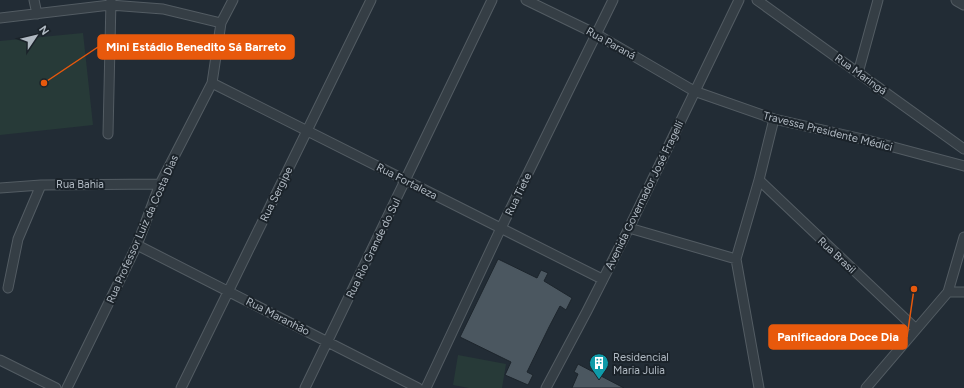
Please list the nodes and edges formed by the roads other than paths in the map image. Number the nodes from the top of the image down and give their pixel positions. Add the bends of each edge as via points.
1 (34, 0) edge
2 (233, 0) edge
3 (371, 0) edge
4 (492, 0) edge
5 (526, 0) edge
6 (613, 0) edge
7 (739, 0) edge
8 (757, 0) edge
9 (878, 0) edge
10 (956, 0) edge
11 (111, 3) edge
12 (964, 4) edge
13 (37, 14) junction
14 (0, 18) edge
15 (221, 23) junction
16 (596, 34) junction
17 (858, 73) junction
18 (212, 83) junction
19 (694, 91) junction
20 (774, 119) junction
21 (307, 131) junction
22 (108, 134) dead end
23 (964, 149) edge
24 (964, 166) edge
25 (406, 180) junction
26 (759, 180) junction
27 (160, 184) junction
28 (41, 185) junction
29 (0, 188) edge
30 (502, 228) junction
31 (629, 228) junction
32 (964, 237) edge
33 (137, 245) junction
34 (736, 259) junction
35 (602, 279) junction
36 (8, 288) dead end
37 (229, 291) junction
38 (948, 292) junction
39 (964, 292) edge
40 (916, 329) junction
41 (327, 342) junction
42 (0, 360) edge
43 (56, 388) edge
44 (67, 388) edge
45 (181, 388) edge
46 (305, 388) edge
47 (418, 388) edge
48 (426, 388) edge
49 (546, 388) edge
50 (759, 388) edge
51 (866, 388) edge

1 - 13 street
2 - 15 street, Rua Professor Luiz da Costa Dias
3 - 21 street, Rua Sergipe
4 - 25 street, Rua Rio Grande do Sul
5 - 16 street, Rua Paraná
6 - 16 street, Rua Tiete
7 - 19 street, Avenida Governador José Fragelli
8 - 17 street, Rua Maringá
9 - 17 street
10 - 12 street
11 - 13 street
11 - 15 street via 163,9
11 - 22 street
13 - 14 street
15 - 18 street, Rua Professor Luiz da Costa Dias
16 - 19 street, Rua Paraná
16 - 30 street, Rua Tiete
17 - 23 street, Rua Maringá
18 - 21 street, Rua Fortaleza
18 - 27 street, Rua Professor Luiz da Costa Dias
19 - 20 street, Travessa Presidente Médici
19 - 31 street, Avenida Governador José Fragelli
20 - 24 street, Travessa Presidente Médici
20 - 26 street
21 - 25 street, Rua Fortaleza
21 - 37 street, Rua Sergipe
25 - 30 street, Rua Fortaleza
25 - 41 street, Rua Rio Grande do Sul
26 - 34 street
26 - 40 street, Rua Brasil
27 - 28 street, Rua Bahia
27 - 33 street, Rua Professor Luiz da Costa Dias
28 - 29 street, Rua Bahia
28 - 36 street via 18,239
30 - 35 street, Rua Fortaleza
30 - 48 street, Rua Tiete
31 - 34 street
31 - 35 street, Avenida Governador José Fragelli
32 - 38 street
33 - 37 street, Rua Maranhão
33 - 44 street, Rua Professor Luiz da Costa Dias
34 - 50 street
35 - 49 street, Avenida Governador José Fragelli
37 - 41 street, Rua Maranhão
37 - 45 street, Rua Sergipe
38 - 39 street
38 - 40 street
40 - 51 street
41 - 46 street, Rua Rio Grande do Sul
41 - 47 street, Rua Maranhão
42 - 43 street

